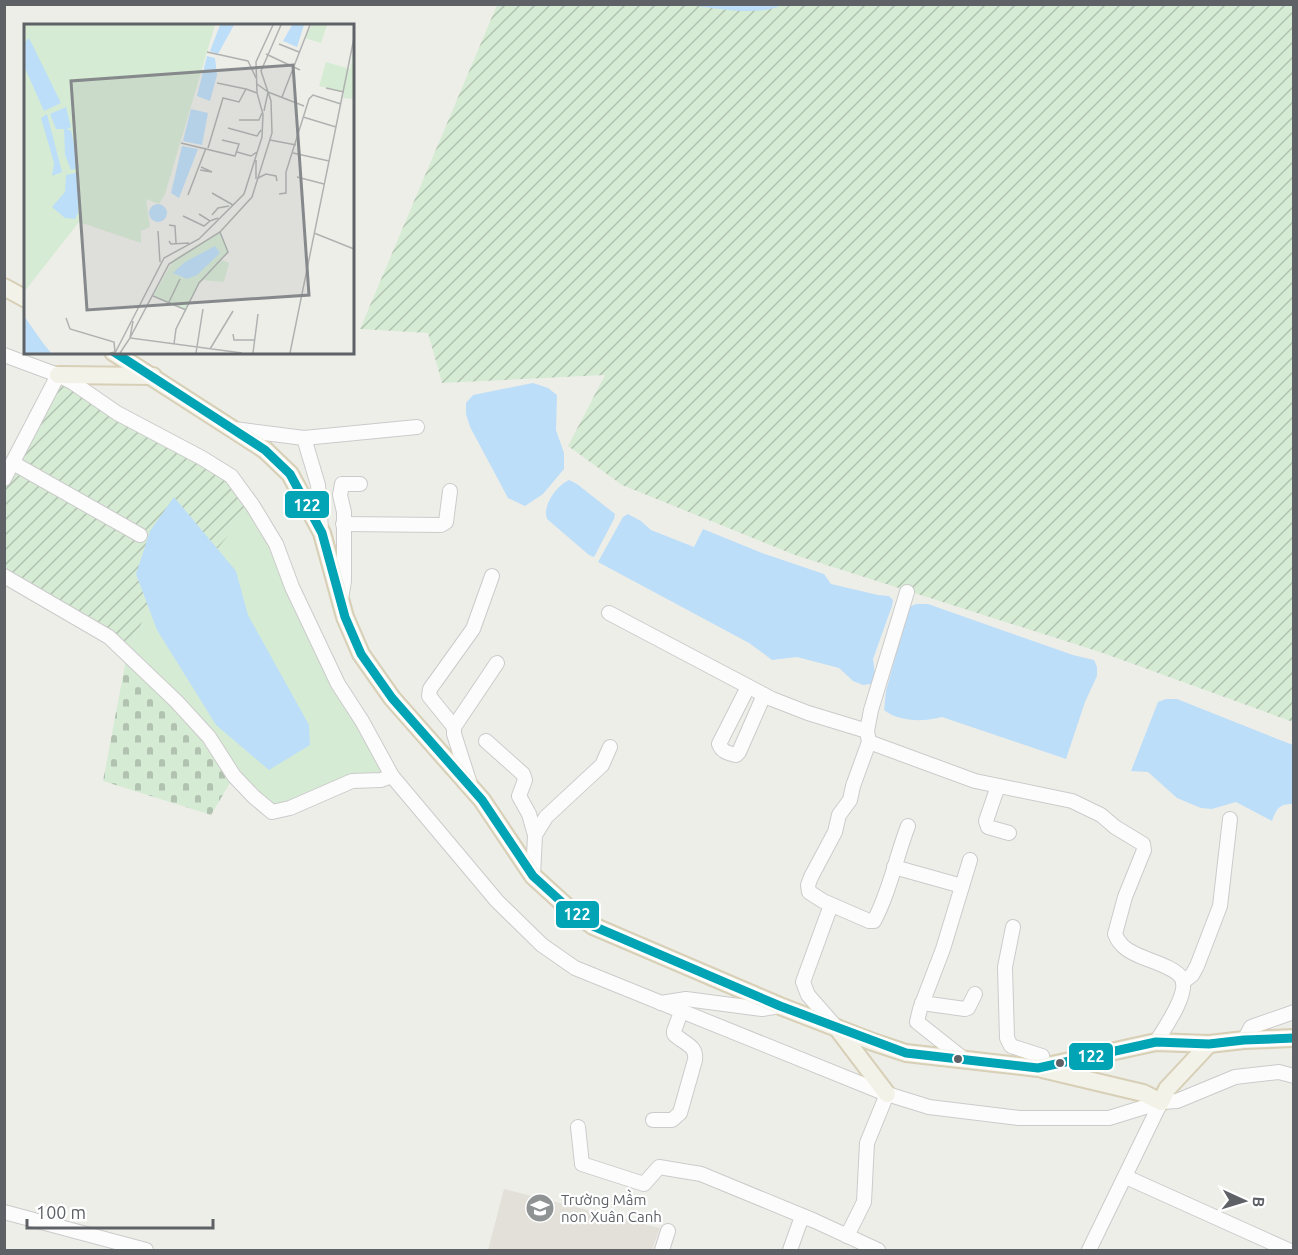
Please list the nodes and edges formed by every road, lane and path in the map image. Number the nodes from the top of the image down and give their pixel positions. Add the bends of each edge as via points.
1 (4, 287) edge
2 (24, 298) edge
3 (116, 354) edge
4 (4, 355) edge
5 (58, 375) junction
6 (153, 376) junction
7 (417, 427) dead end
8 (232, 428) junction
9 (304, 438) junction
10 (13, 463) junction
11 (4, 479) edge
12 (360, 484) dead end
13 (450, 491) dead end
14 (343, 524) junction
15 (322, 533) junction
16 (140, 535) dead end
17 (4, 576) edge
18 (492, 576) dead end
19 (907, 592) dead end
20 (340, 601) junction
21 (609, 613) dead end
22 (497, 663) dead end
23 (748, 687) junction
24 (764, 695) junction
25 (454, 727) junction
26 (868, 736) junction
27 (486, 741) dead end
28 (610, 747) dead end
29 (392, 776) junction
30 (998, 786) junction
31 (472, 789) junction
32 (1230, 819) dead end
33 (908, 826) dead end
34 (1009, 833) dead end
35 (535, 835) junction
36 (970, 860) dead end
37 (894, 867) junction
38 (533, 876) junction
39 (962, 886) junction
40 (831, 905) junction
41 (1013, 927) dead end
42 (1184, 982) junction
43 (975, 994) dead end
44 (660, 1003) junction
45 (922, 1003) junction
46 (780, 1006) junction
47 (681, 1012) junction
48 (1293, 1012) edge
49 (836, 1028) junction
50 (1293, 1038) edge
51 (1244, 1040) junction
52 (1156, 1042) junction
53 (1209, 1044) junction
54 (964, 1060) junction
55 (1038, 1068) junction
56 (1293, 1076) edge
57 (887, 1094) junction
58 (1161, 1102) junction
59 (653, 1120) dead end
60 (578, 1127) dead end
61 (1126, 1177) junction
62 (4, 1212) edge
63 (805, 1217) junction
64 (668, 1231) dead end
65 (847, 1236) junction
66 (1293, 1239) edge
67 (1288, 1250) edge
68 (146, 1251) edge
69 (662, 1251) edge
70 (790, 1251) edge
71 (878, 1251) edge
72 (1089, 1251) edge

1 - 2 main road
3 - 6 main road
4 - 5 street
5 - 6 main road
5 - 10 street
5 - 29 street via 117,413 231,476 276,544 338,684
6 - 8 main road
7 - 9 street
8 - 9 street
8 - 15 main road via 265,450 290,474
9 - 15 street via 318,485
10 - 11 street
10 - 16 street
12 - 14 street via 342,484
13 - 14 street via 446,522 441,525
14 - 20 street via 344,581
15 - 20 main road
17 - 29 street via 109,637 177,702 209,737 234,776 272,812 352,781
18 - 25 street via 473,629 430,689 429,696
19 - 26 street via 871,710
20 - 31 main road via 367,663 392,698
21 - 23 street
22 - 25 street
23 - 24 street
23 - 24 street via 719,744 728,753 739,752
24 - 26 street
25 - 31 street
26 - 30 street via 942,770
26 - 40 street via 850,800 839,815 808,885 814,897
27 - 35 street via 523,774 525,780 519,796 530,814
28 - 35 street via 602,765 546,817
29 - 44 street via 497,901 542,945 575,968
30 - 34 street via 986,821 988,827
30 - 42 street via 1072,801 1101,815 1143,844 1144,852 1115,934 1122,946 1172,971
31 - 38 main road
32 - 42 street via 1220,906 1197,966
33 - 37 street
35 - 38 street
36 - 39 street
37 - 39 street
37 - 40 street via 874,921
38 - 46 main road via 593,926
39 - 45 street
40 - 49 street via 803,982 808,995
41 - 55 street via 1005,967 1007,1038 1011,1046 1042,1056
42 - 52 street via 1173,1015
43 - 45 street via 968,1008
44 - 46 street via 686,999 762,1009
44 - 47 street
45 - 54 street via 917,1022
46 - 49 main road
47 - 57 street
47 - 59 street via 674,1034 694,1048 695,1060 680,1113 672,1120
48 - 51 street via 1251,1028
49 - 54 main road via 906,1053
49 - 57 main road
50 - 51 main road
51 - 53 main road
52 - 53 main road
52 - 55 main road
53 - 58 main road via 1167,1089
54 - 55 main road
55 - 58 main road via 1143,1093
56 - 58 street via 1279,1072 1235,1077 1178,1101
57 - 58 street via 929,1107 1019,1118 1109,1118
57 - 65 street via 867,1143 864,1202
58 - 61 street
60 - 63 street via 582,1164 644,1184 659,1167 701,1174
61 - 67 street
61 - 72 street
62 - 68 street
63 - 65 street
63 - 70 street
64 - 69 street
65 - 71 street
66 - 67 street

